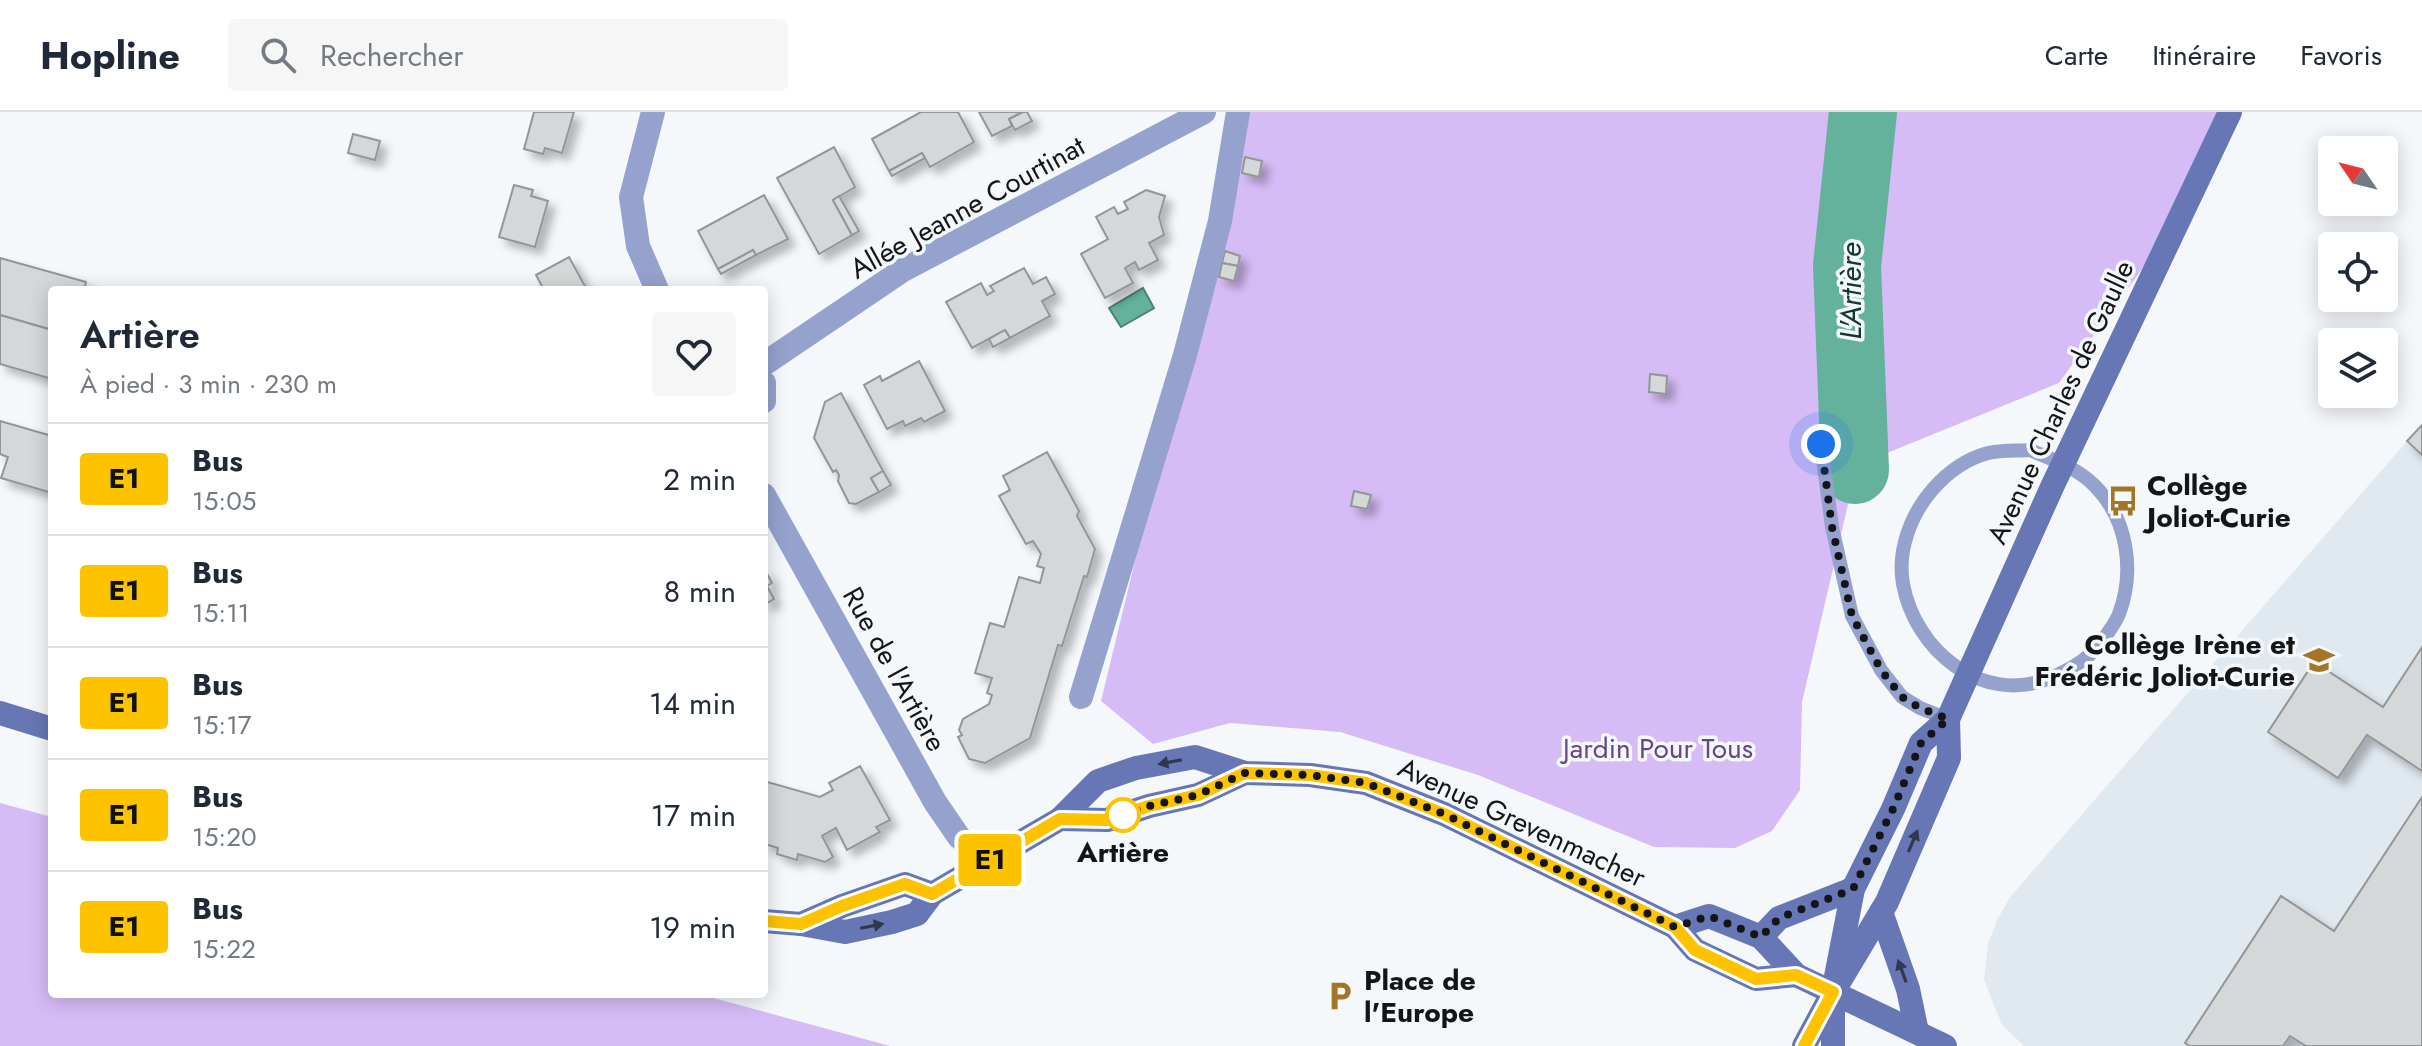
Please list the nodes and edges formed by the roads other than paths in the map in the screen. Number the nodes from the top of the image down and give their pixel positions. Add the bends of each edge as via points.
1 (653, 112) edge
2 (1204, 112) edge
3 (1238, 112) edge
4 (2230, 112) edge
5 (655, 286) edge
6 (768, 361) edge
7 (1821, 444) dead end
8 (2063, 464) junction
9 (768, 502) edge
10 (1967, 675) junction
11 (1081, 697) dead end
12 (0, 713) edge
13 (1948, 719) junction
14 (48, 728) edge
15 (1245, 773) junction
16 (1060, 819) junction
17 (987, 861) junction
18 (1853, 889) junction
19 (1881, 912) junction
20 (768, 921) edge
21 (1675, 927) junction
22 (1761, 937) junction
23 (1796, 975) junction
24 (1833, 992) junction
25 (1917, 1032) junction
26 (1804, 1046) edge
27 (1833, 1046) edge
28 (1945, 1046) edge

1 - 5 street via 631,197 638,246
2 - 6 street, Allée Jeanne Courtinat via 903,270
3 - 11 street via 1220,221 1185,355
4 - 8 main road, Avenue Charles de Gaulle
7 - 13 lane via 1852,616 1902,697
8 - 10 main road, Avenue Charles de Gaulle
8 - 10 lane via 2093,485 2119,525 2128,583 2118,618 2098,648 2070,670 2037,684 2001,686
8 - 10 lane via 2030,450 1988,453 1949,472 1920,504 1904,542 1902,583 1915,621 1939,654
9 - 17 street, Rue de l'Artière via 935,802 959,837
10 - 13 main road, Avenue Charles de Gaulle
12 - 14 main road
13 - 18 main road, Avenue Charles de Gaulle via 1921,743
19 -> 13 main road, Avenue Charles de Gaulle via 1949,758
15 - 16 main road, Avenue Grevenmacher via 1198,795 1107,820
15 -> 16 main road, Avenue Grevenmacher via 1195,757 1136,768 1098,781
15 - 21 main road, Avenue Grevenmacher via 1366,783 1444,814
16 - 17 main road, Avenue Grevenmacher
17 - 20 main road, Avenue Grevenmacher via 932,894 917,914 892,922 845,932
18 - 22 main road via 1779,918
18 - 24 main road, Avenue Charles de Gaulle
19 - 24 main road, Avenue Charles de Gaulle
25 -> 19 main road
21 - 22 main road via 1709,916
21 - 23 main road, Avenue Grevenmacher via 1695,950 1756,979
22 - 23 main road
23 - 24 main road
24 - 25 main road
24 - 26 main road
24 - 27 main road
25 - 28 main road

